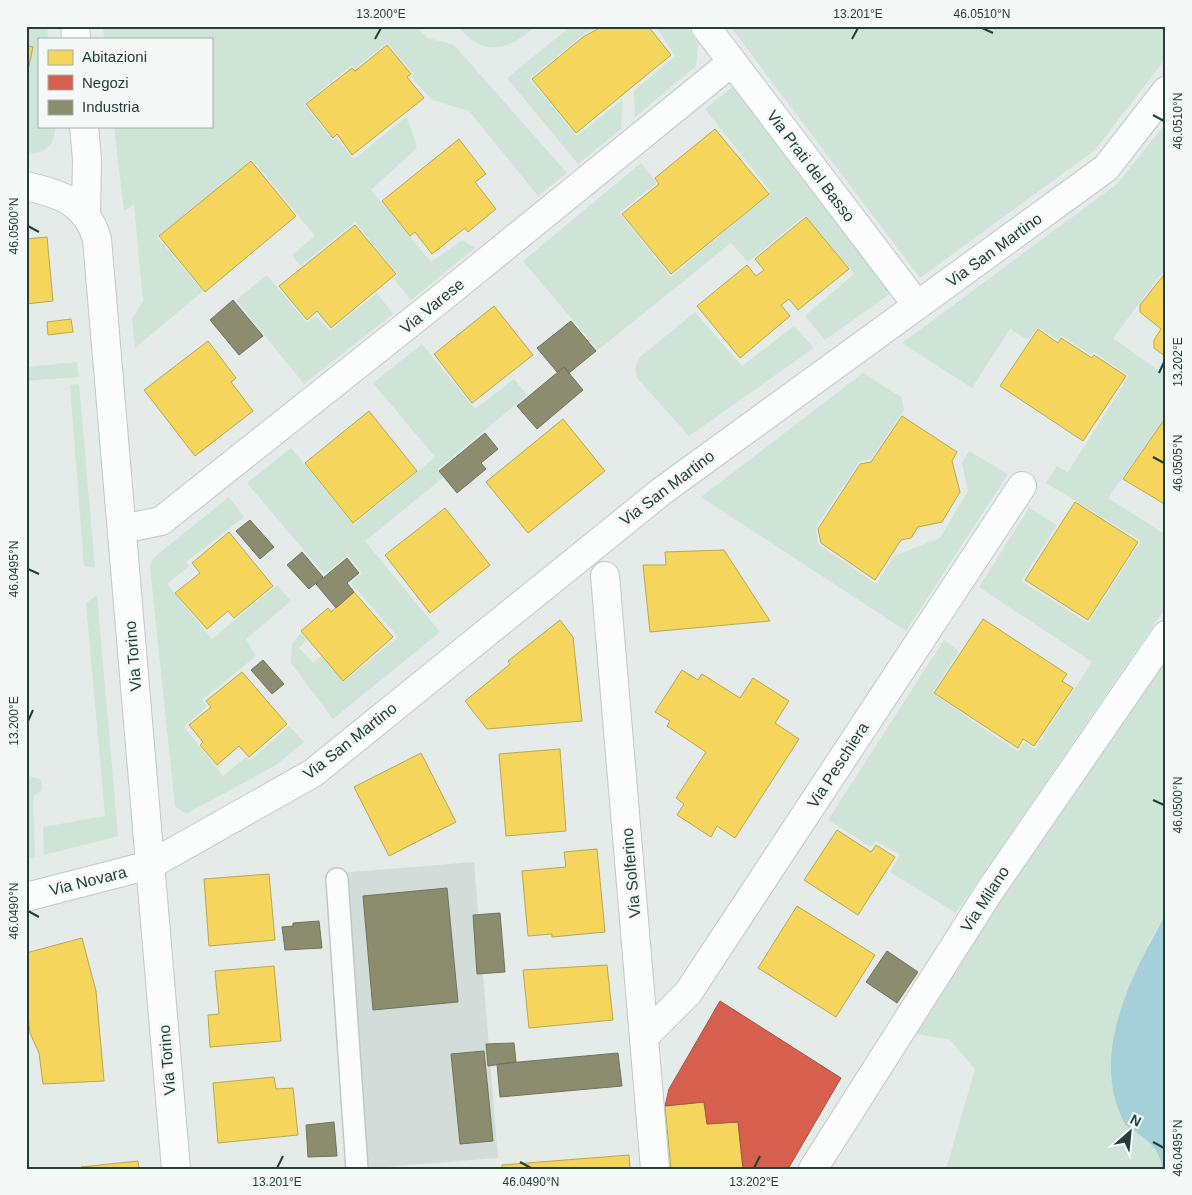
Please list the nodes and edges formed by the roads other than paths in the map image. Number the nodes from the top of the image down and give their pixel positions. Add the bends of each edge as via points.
1 (705, 26) edge
2 (732, 62) junction
3 (1166, 91) edge
4 (84, 128) edge
5 (26, 186) edge
6 (86, 213) junction
7 (917, 306) junction
8 (1022, 486) dead end
9 (122, 529) junction
10 (605, 576) dead end
11 (1166, 634) edge
12 (150, 865) junction
13 (338, 878) dead end
14 (26, 897) edge
15 (645, 1036) junction
16 (176, 1169) edge
17 (358, 1169) edge
18 (656, 1169) edge
19 (813, 1169) edge

1 - 2 street, Via Prati del Basso
2 - 7 street, Via Prati del Basso
2 - 9 street, Via Varese via 161,522
3 - 7 street, Via San Martino via 1106,168
4 - 6 street
5 - 6 street via 69,200
6 - 9 street, Via Torino via 97,239
7 - 12 street, Via San Martino via 625,519 314,773
8 - 15 street, Via Peschiera via 688,993
9 - 12 street, Via Torino
10 - 15 street, Via Solferino
11 - 19 street, Via Milano via 989,892
12 - 14 street, Via Novara
12 - 16 street, Via Torino
13 - 17 lane
15 - 18 street, Via Solferino

